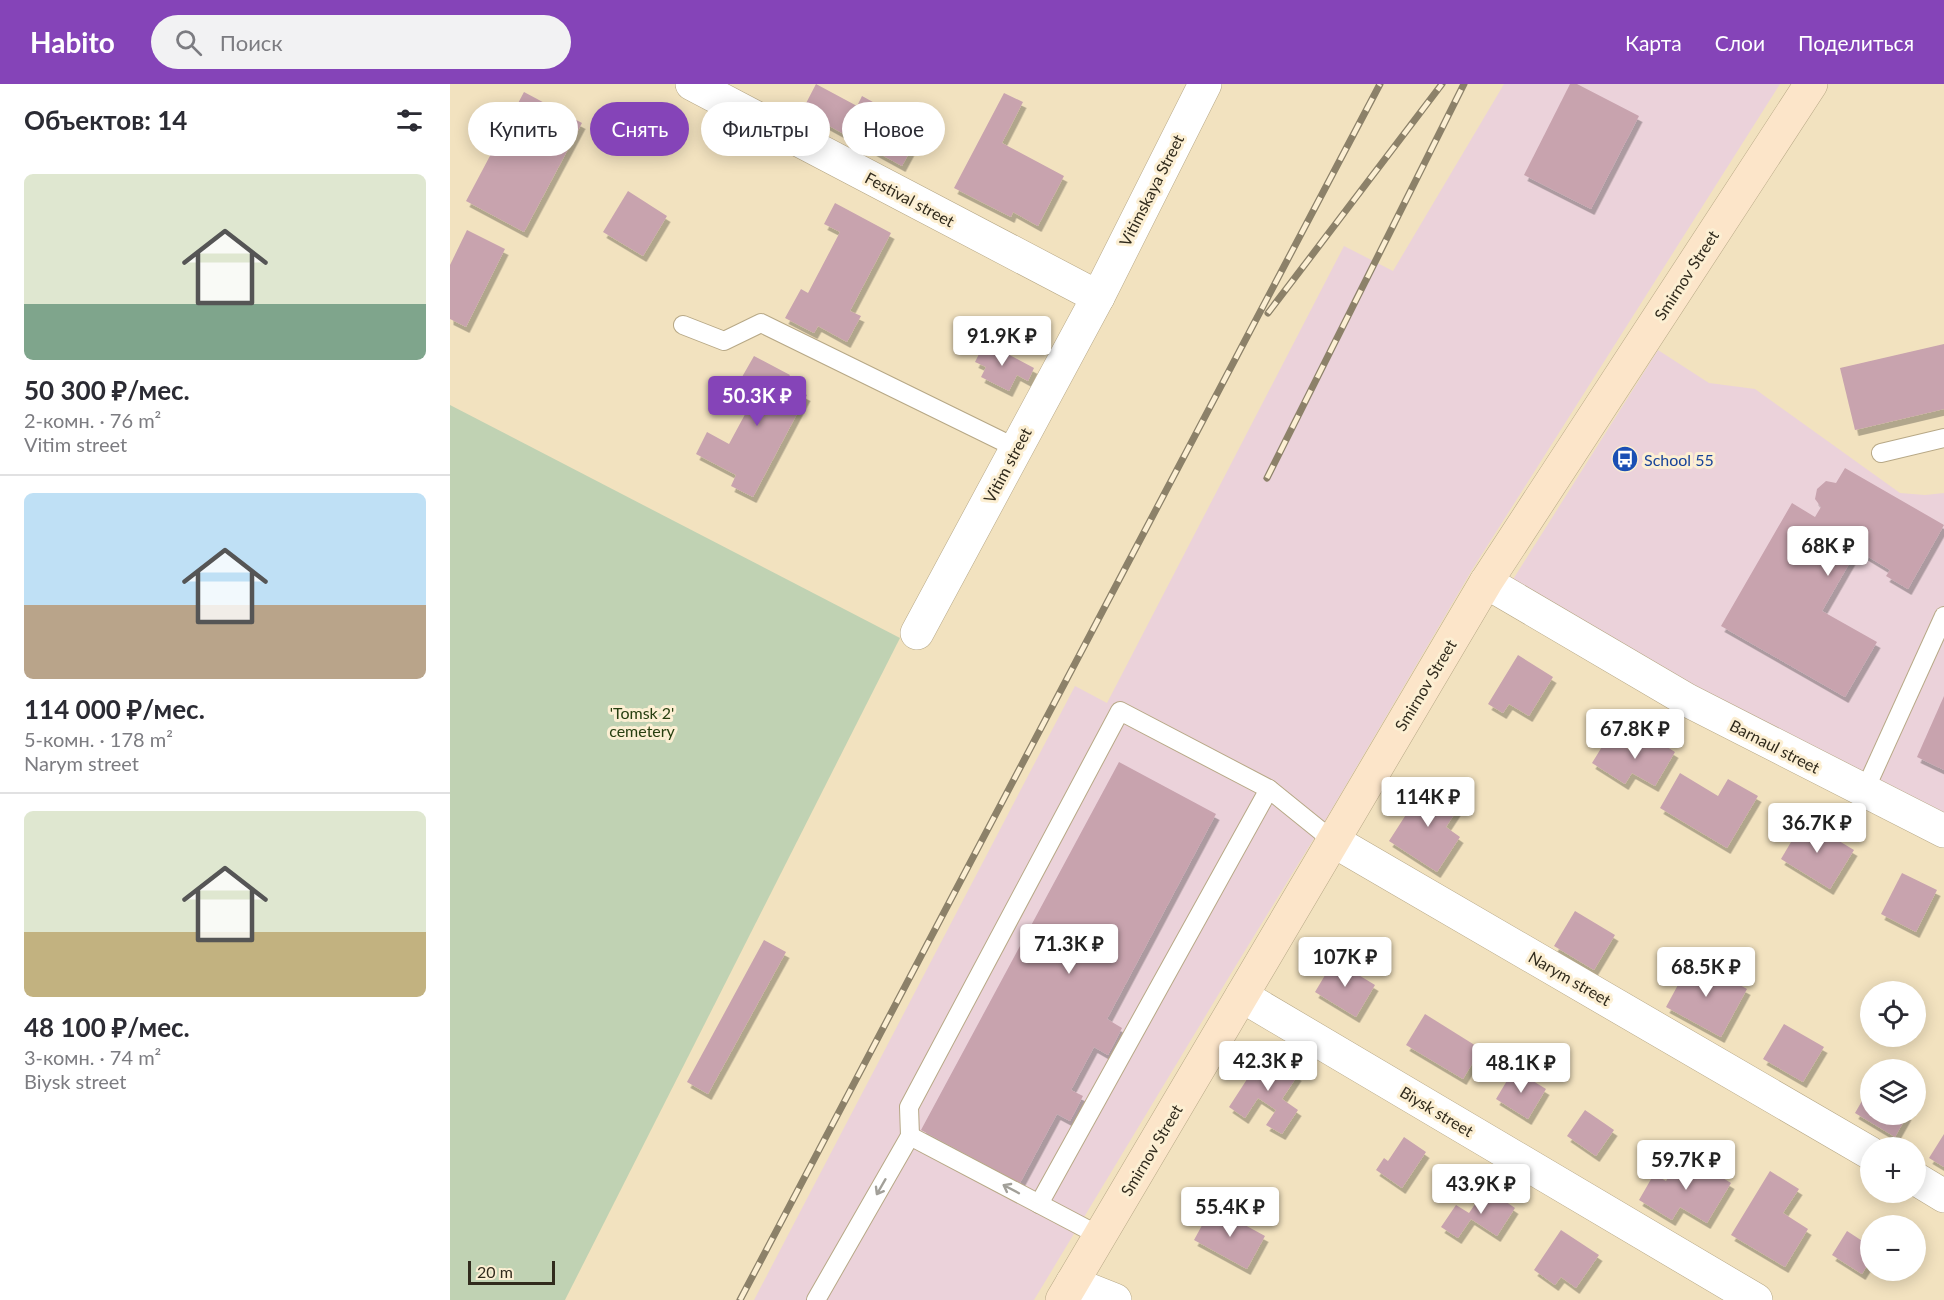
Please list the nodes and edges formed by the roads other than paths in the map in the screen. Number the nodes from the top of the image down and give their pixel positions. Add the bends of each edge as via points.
1 (692, 84) edge
2 (1205, 84) edge
3 (1811, 84) edge
4 (1098, 297) junction
5 (683, 325) dead end
6 (1944, 438) edge
7 (1016, 448) junction
8 (1881, 453) dead end
9 (1486, 582) junction
10 (1944, 616) edge
11 (917, 633) dead end
12 (1269, 789) junction
13 (1864, 792) junction
14 (1944, 831) edge
15 (1332, 840) junction
16 (1242, 996) junction
17 (910, 1136) junction
18 (1860, 1147) edge
19 (1926, 1185) edge
20 (1944, 1196) edge
21 (1039, 1204) junction
22 (1100, 1236) junction
23 (1067, 1292) edge
24 (816, 1300) edge
25 (1115, 1300) edge
26 (1756, 1300) edge

1 - 4 street, Festival street
2 - 4 street, Vitimskaya Street
3 - 9 main road, Smirnov Street
4 - 7 street, Vitim street
5 - 7 lane via 724,341 761,323
6 - 8 lane
7 - 11 street, Vitim street
9 - 13 street, Barnaul street via 1687,700
9 - 15 main road, Smirnov Street
10 - 13 lane
12 - 15 lane
12 - 17 lane via 1120,711 909,1107
12 - 21 lane
13 - 14 street, Barnaul street
15 - 16 main road, Smirnov Street
15 - 18 street, Narym street
16 - 22 main road, Smirnov Street
16 - 26 street, Biysk street
21 -> 17 lane
17 -> 24 lane
19 - 20 street
21 - 22 lane
22 - 23 main road, Smirnov Street
23 - 25 street

